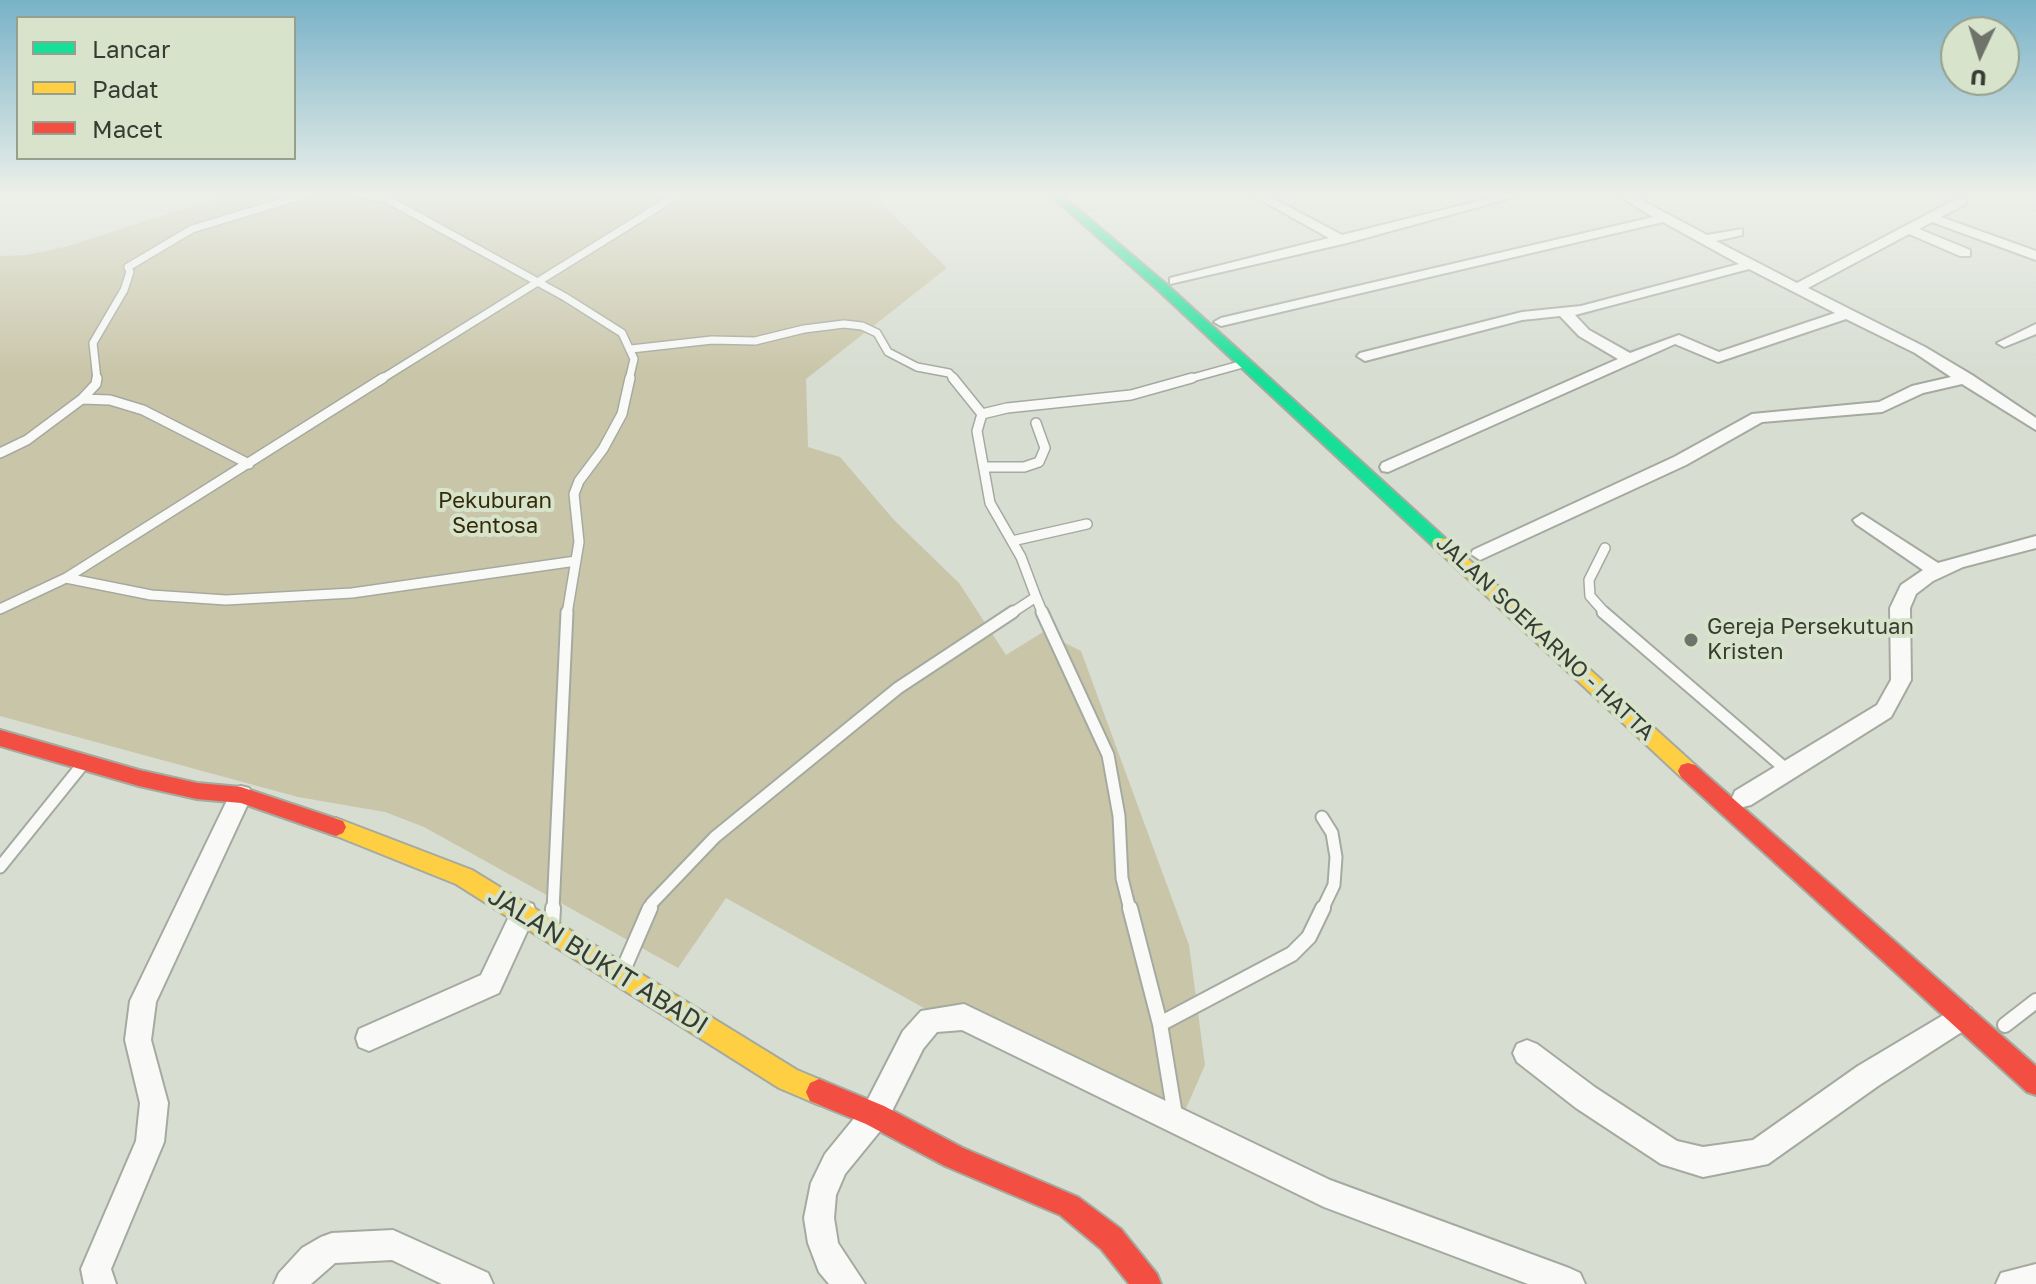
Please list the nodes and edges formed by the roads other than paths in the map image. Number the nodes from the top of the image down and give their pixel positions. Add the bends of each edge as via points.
1 (150, 254) edge
2 (486, 254) edge
3 (580, 254) edge
4 (1122, 254) edge
5 (1143, 254) edge
6 (1285, 254) edge
7 (1511, 254) edge
8 (1730, 254) edge
9 (1865, 254) edge
10 (1939, 254) edge
11 (1942, 255) dead end
12 (1751, 265) junction
13 (535, 281) junction
14 (1175, 281) junction
15 (1798, 288) junction
16 (1564, 312) junction
17 (1849, 313) junction
18 (1221, 322) junction
19 (2036, 328) edge
20 (2004, 343) dead end
21 (631, 349) junction
22 (1365, 356) dead end
23 (1631, 360) junction
24 (1246, 364) junction
25 (1967, 378) junction
26 (82, 399) junction
27 (982, 414) junction
28 (1036, 423) dead end
29 (2036, 425) edge
30 (0, 453) edge
31 (1382, 462) joint
32 (249, 464) junction
33 (984, 467) junction
34 (1862, 520) dead end
35 (1087, 524) dead end
36 (1012, 541) junction
37 (2036, 542) edge
38 (1474, 548) joint
39 (1605, 548) dead end
40 (576, 561) junction
41 (1937, 571) junction
42 (66, 578) junction
43 (1036, 597) junction
44 (1517, 600) junction
45 (0, 609) edge
46 (0, 738) edge
47 (84, 762) junction
48 (1788, 771) junction
49 (241, 795) junction
50 (1743, 798) junction
51 (1322, 817) dead end
52 (0, 867) edge
53 (1850, 891) dead end
54 (524, 912) junction
55 (551, 929) junction
56 (622, 973) junction
57 (2036, 1001) edge
58 (1962, 1017) junction
59 (1160, 1024) junction
60 (2005, 1025) dead end
61 (369, 1038) dead end
62 (1527, 1053) dead end
63 (2036, 1083) edge
64 (875, 1115) junction
65 (1175, 1117) junction
66 (2036, 1280) edge
67 (100, 1284) edge
68 (290, 1284) edge
69 (477, 1284) edge
70 (849, 1284) edge
71 (1147, 1284) edge
72 (1569, 1284) edge
73 (2012, 1284) edge

1 - 26 lane via 128,267 124,290 93,343 96,384
2 - 13 lane
3 - 13 lane
4 - 24 main road, JALAN SOEKARNO - HATTA
5 - 14 main road
6 - 14 street
7 - 18 street
8 - 12 street
9 - 15 street
10 - 11 street
12 - 15 street
12 - 16 street
13 - 21 lane via 622,333
13 - 32 lane
14 - 18 main road
15 - 17 street
16 - 22 street via 1522,316
16 - 23 street via 1584,333
17 - 23 street via 1720,356 1675,339
17 - 25 street
18 - 31 main road
19 - 20 street
21 - 27 lane via 755,341 818,327 862,326 877,333 888,352 917,367 949,373
21 - 40 lane via 634,359 622,414 574,494
23 - 31 street
24 - 27 lane via 1131,395
24 - 44 main road, JALAN SOEKARNO - HATTA
25 - 29 street
25 - 38 street via 1918,389 1874,409 1758,417 1680,461
26 - 30 lane
26 - 32 lane via 143,410
27 - 33 lane via 977,431
28 - 33 lane via 1045,448 1039,462
32 - 42 lane
33 - 36 lane via 990,503
34 - 41 street
35 - 36 lane
36 - 43 lane
37 - 41 street
38 - 44 main road, JALAN SOEKARNO - HATTA
39 - 48 lane via 1589,580 1596,606
40 - 42 lane via 352,593 226,600 151,595
40 - 55 lane via 568,601
41 - 48 street via 1908,590 1900,608 1901,680 1884,711
42 - 45 lane
43 - 56 lane via 898,688 715,837 652,903
43 - 59 lane via 1108,755 1119,816 1122,878
44 - 50 main road, JALAN SOEKARNO - HATTA
44 - 58 main road, JALAN SOEKARNO - HATTA via 1792,866
46 - 47 main road, JALAN BUKIT ABADI
47 - 49 main road, JALAN BUKIT ABADI via 197,791
47 - 52 lane
48 - 50 street
49 - 54 main road, JALAN BUKIT ABADI via 464,877
49 - 67 street via 143,1001 138,1040 154,1103 150,1142 96,1269
50 - 53 main road, JALAN SOEKARNO - HATTA
51 - 59 lane via 1332,833 1334,885 1309,937 1292,954
54 - 55 main road, JALAN BUKIT ABADI
54 - 61 street via 490,984
55 - 56 main road, JALAN BUKIT ABADI
56 - 64 main road, JALAN BUKIT ABADI via 788,1079
57 - 60 lane
58 - 62 street via 1758,1154 1703,1162 1671,1154
58 - 63 main road, JALAN SOEKARNO - HATTA
59 - 65 lane
64 - 65 street via 913,1040 930,1020 964,1017
64 - 70 street via 835,1164 821,1193 823,1243
64 - 71 main road, JALAN BUKIT ABADI via 954,1157 1069,1206 1111,1239
65 - 72 street via 1324,1192
66 - 73 street
68 - 69 street via 313,1259 332,1248 393,1245

